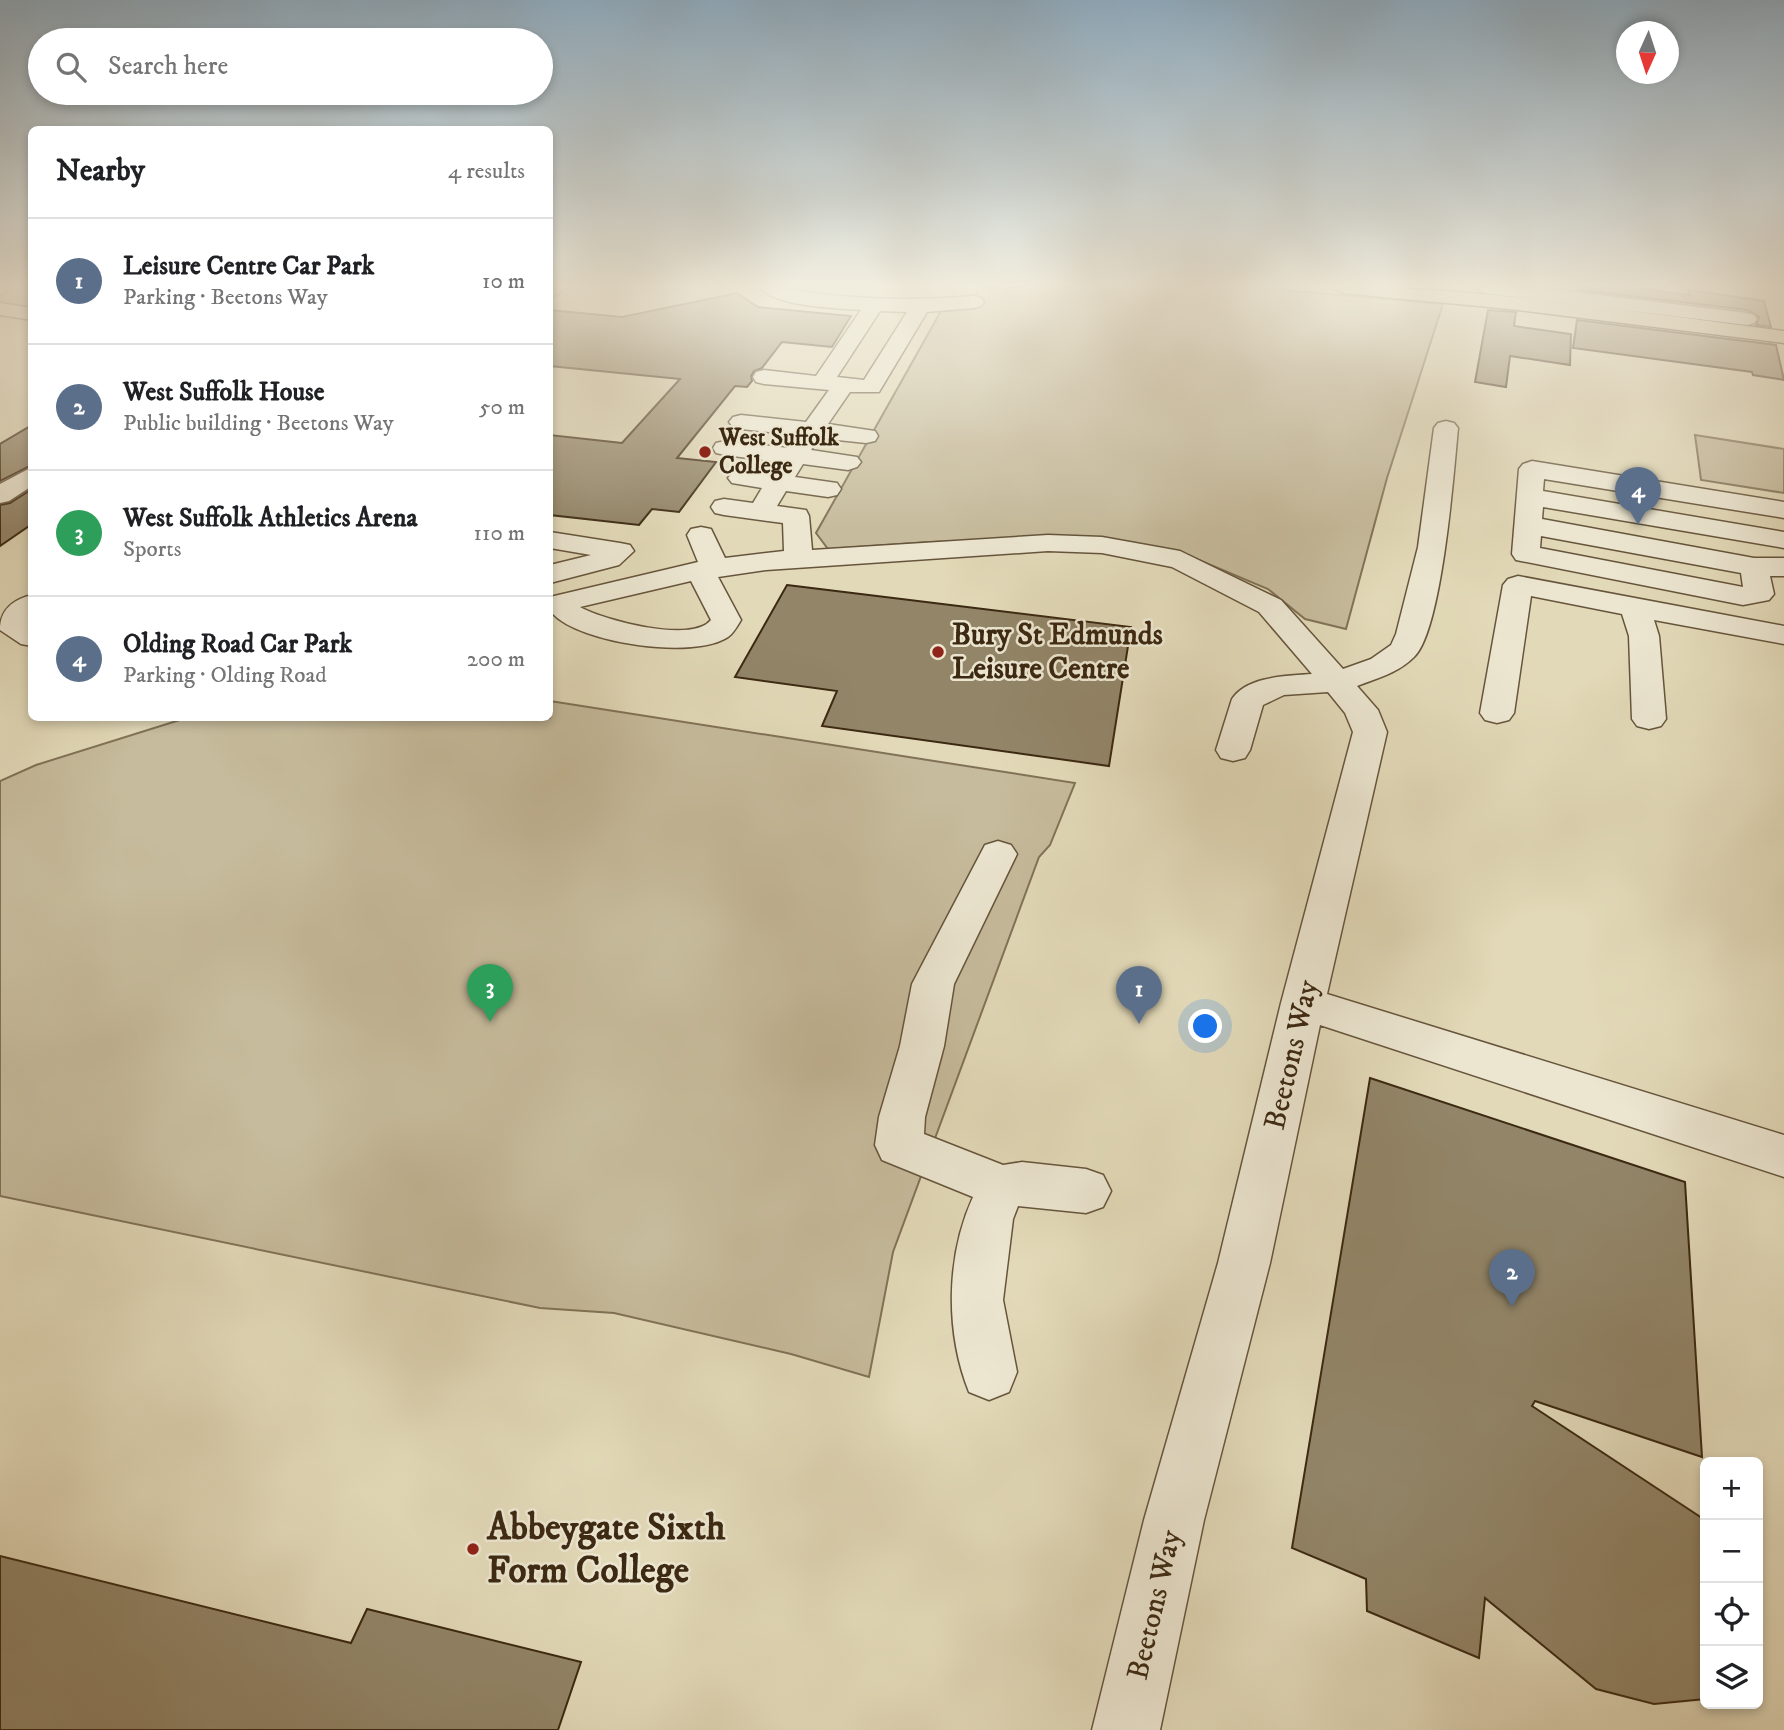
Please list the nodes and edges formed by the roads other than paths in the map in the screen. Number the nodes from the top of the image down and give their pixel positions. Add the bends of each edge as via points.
1 (843, 368) edge
2 (892, 368) edge
3 (760, 388) dead end
4 (832, 391) junction
5 (854, 409) dead end
6 (741, 422) dead end
7 (1446, 428) dead end
8 (812, 430) junction
9 (866, 436) dead end
10 (725, 448) dead end
11 (796, 455) junction
12 (848, 461) dead end
13 (28, 478) edge
14 (741, 478) dead end
15 (778, 483) junction
16 (828, 489) dead end
17 (0, 495) edge
18 (1530, 497) junction
19 (724, 507) dead end
20 (760, 512) junction
21 (1783, 514) edge
22 (701, 535) dead end
23 (553, 540) edge
24 (1784, 540) edge
25 (799, 560) junction
26 (1784, 567) edge
27 (707, 569) junction
28 (553, 573) edge
29 (555, 605) edge
30 (1635, 606) junction
31 (28, 607) edge
32 (28, 635) edge
33 (1784, 635) edge
34 (1337, 682) junction
35 (1497, 713) dead end
36 (1649, 719) dead end
37 (1233, 750) dead end
38 (998, 854) dead end
39 (1303, 1003) junction
40 (1784, 1156) edge
41 (1002, 1187) junction
42 (1086, 1191) dead end
43 (989, 1372) dead end
44 (1126, 1730) edge

1 - 4 street
2 - 4 street via 882,388
3 - 4 street
4 - 5 street
4 - 8 street
6 - 8 street
7 - 34 street via 1432,547 1411,634 1404,650 1382,666
8 - 9 street
8 - 11 street
10 - 11 street
11 - 12 street
11 - 15 street
13 - 17 street
14 - 15 street
15 - 16 street
15 - 20 street
18 - 21 street via 1532,469
18 - 24 street
18 - 26 street via 1528,525 1754,567
19 - 20 street
20 - 25 street via 796,516
22 - 27 street
23 - 28 street via 620,551 609,559
25 - 27 street, Beetons Way
25 - 34 street, Beetons Way via 1048,543 1102,545 1180,560 1270,606
27 - 29 street, Beetons Way
27 - 29 street via 726,620 714,634 686,639 604,629 583,623
30 - 33 street
30 - 35 street via 1518,585
30 - 36 street via 1644,636
31 - 32 street via 16,615 13,627
34 - 37 street via 1278,686 1248,699
34 - 39 street, Beetons Way via 1361,710 1370,732
38 - 41 street via 933,984 899,1145
39 - 40 street
39 - 44 street, Beetons Way via 1244,1263 1174,1520
41 - 42 street via 1022,1184
41 - 43 street via 988,1219 977,1300

